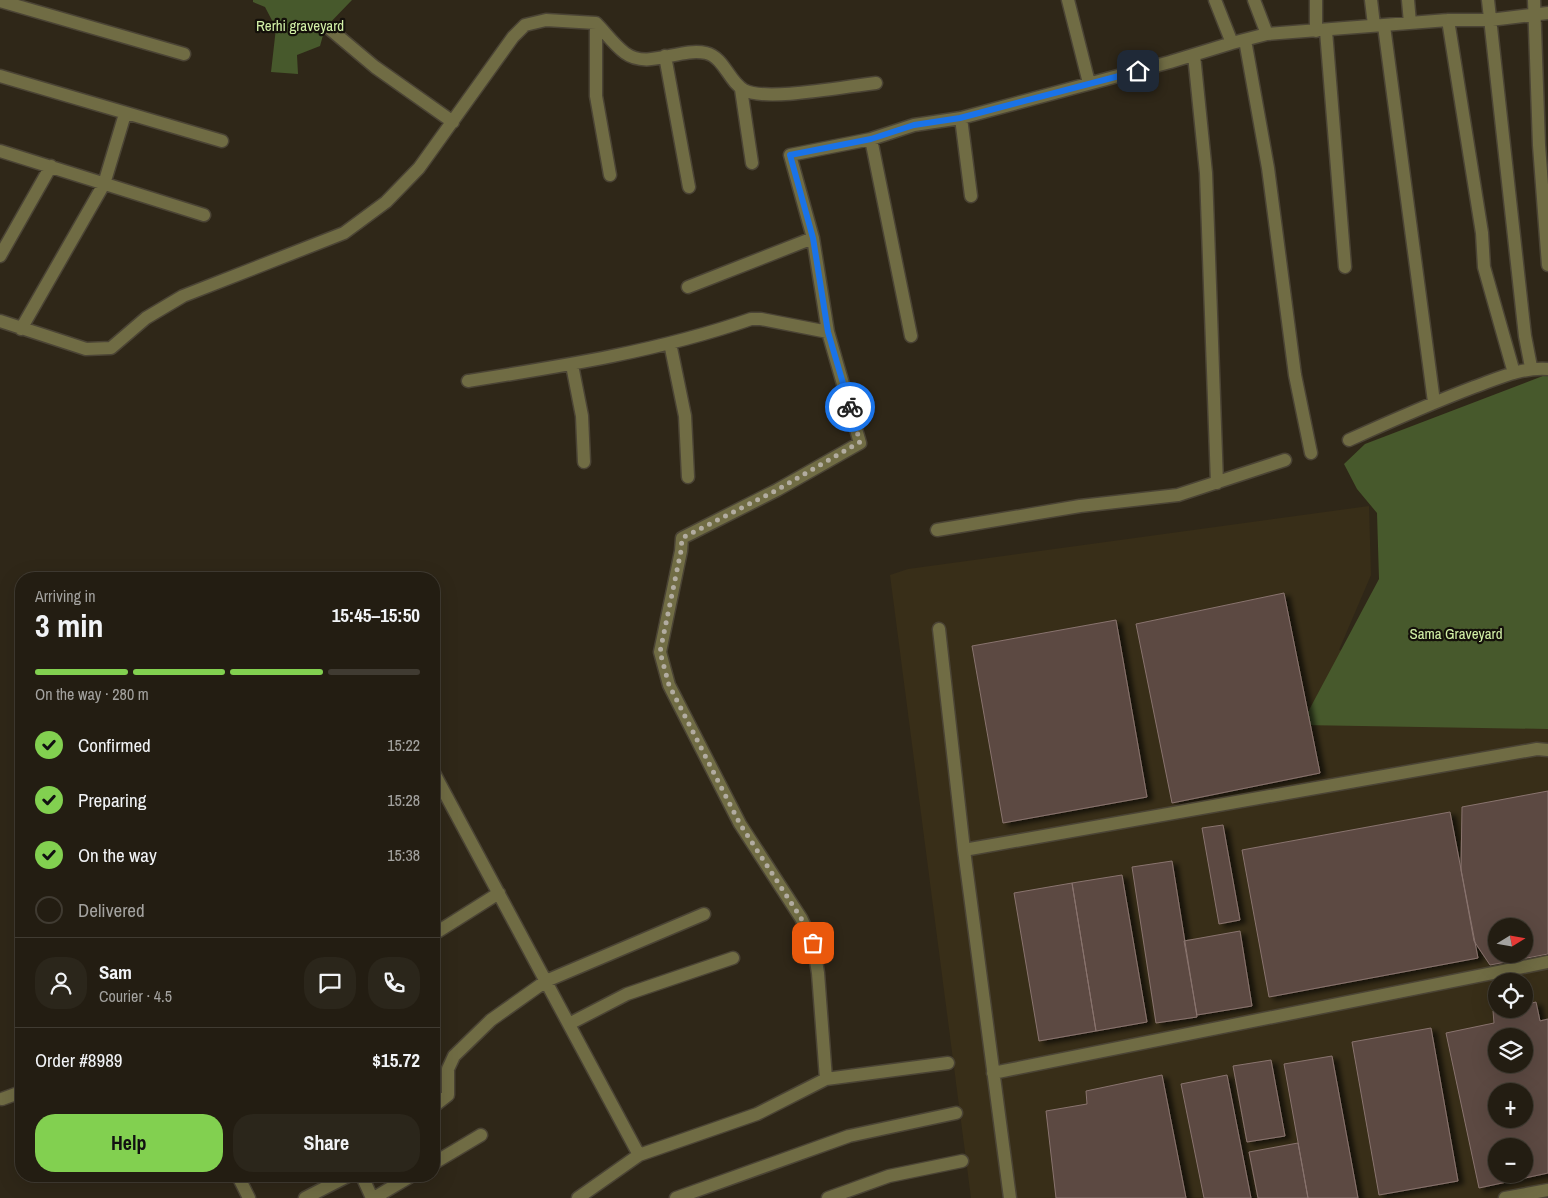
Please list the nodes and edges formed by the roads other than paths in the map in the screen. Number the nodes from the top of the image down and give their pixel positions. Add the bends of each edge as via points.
1 (1068, 0) edge
2 (1215, 0) edge
3 (1254, 0) edge
4 (1316, 0) edge
5 (1371, 0) edge
6 (1408, 0) edge
7 (1488, 0) edge
8 (1534, 0) edge
9 (0, 1) edge
10 (1542, 14) edge
11 (1448, 20) junction
12 (1490, 20) junction
13 (596, 22) junction
14 (1410, 23) junction
15 (1379, 25) junction
16 (331, 30) dead end
17 (1321, 31) junction
18 (1267, 34) junction
19 (1245, 40) junction
20 (1232, 43) junction
21 (184, 54) dead end
22 (1194, 55) junction
23 (665, 56) junction
24 (0, 76) edge
25 (876, 83) dead end
26 (1089, 83) junction
27 (740, 88) junction
28 (125, 114) junction
29 (960, 118) junction
30 (453, 122) junction
31 (871, 139) junction
32 (222, 141) dead end
33 (0, 151) edge
34 (752, 162) dead end
35 (51, 166) junction
36 (610, 174) dead end
37 (104, 184) junction
38 (689, 186) dead end
39 (970, 196) dead end
40 (204, 215) dead end
41 (813, 238) junction
42 (1546, 243) edge
43 (0, 256) edge
44 (1548, 265) edge
45 (1345, 267) dead end
46 (688, 287) dead end
47 (0, 321) edge
48 (21, 329) junction
49 (828, 332) junction
50 (910, 336) dead end
51 (670, 343) junction
52 (572, 365) junction
53 (1531, 368) junction
54 (1548, 369) edge
55 (1514, 373) junction
56 (468, 381) dead end
57 (1434, 402) junction
58 (1349, 440) dead end
59 (1311, 453) dead end
60 (1285, 460) dead end
61 (584, 462) dead end
62 (688, 477) dead end
63 (1217, 483) junction
64 (937, 530) dead end
65 (939, 629) dead end
66 (1548, 750) edge
67 (440, 784) edge
68 (964, 850) junction
69 (499, 893) junction
70 (704, 914) dead end
71 (440, 930) edge
72 (733, 958) dead end
73 (1548, 962) edge
74 (546, 981) junction
75 (568, 1024) junction
76 (948, 1062) dead end
77 (993, 1073) junction
78 (826, 1079) junction
79 (15, 1094) edge
80 (2, 1099) dead end
81 (440, 1101) edge
82 (956, 1113) dead end
83 (480, 1135) dead end
84 (639, 1156) junction
85 (440, 1159) edge
86 (962, 1161) dead end
87 (241, 1182) edge
88 (336, 1182) edge
89 (365, 1182) edge
90 (400, 1182) edge
91 (1548, 1190) edge
92 (249, 1198) edge
93 (305, 1198) edge
94 (373, 1198) edge
95 (578, 1198) edge
96 (676, 1198) edge
97 (828, 1198) edge
98 (1010, 1198) edge
99 (1505, 1198) edge

1 - 26 street
2 - 20 street
3 - 18 street
4 - 17 street
5 - 15 street
6 - 14 street
7 - 12 street
8 - 10 street
9 - 21 street
10 - 12 street
10 - 42 street
11 - 12 street
11 - 14 street
11 - 55 street via 1482,233 1484,266
12 - 53 street
13 - 23 street via 625,53 639,60
13 - 30 street via 546,20 525,25
13 - 36 street via 596,96
14 - 15 street
15 - 17 street
15 - 57 street
16 - 30 street via 375,67
17 - 18 street
17 - 45 street
18 - 19 street
19 - 20 street
19 - 59 street via 1268,168 1295,375
20 - 22 street
22 - 26 street
22 - 63 street via 1206,173
23 - 27 street via 707,53 719,61
23 - 38 street
24 - 28 street
25 - 27 street via 760,96
26 - 29 street
27 - 34 street
28 - 32 street
28 - 37 street
29 - 31 street via 914,125
29 - 39 street
30 - 48 street via 419,168 386,202 344,233 183,296 146,318 110,348 86,349
31 - 41 street via 790,155
31 - 50 street
33 - 35 street
35 - 37 street
35 - 43 street
37 - 40 street
37 - 48 street
41 - 46 street
41 - 49 street
42 - 44 street
47 - 48 street
49 - 51 street via 751,319
49 - 78 street via 860,442 777,490 682,538 660,652 669,685 740,824 801,918 813,943
51 - 52 street
51 - 62 street via 684,416
52 - 56 street
52 - 61 street via 582,416
53 - 54 street
53 - 55 street
55 - 57 street
57 - 58 street
60 - 63 street
63 - 64 street via 1178,495 1080,506
65 - 68 street
66 - 68 street via 1537,749
67 - 69 street
68 - 77 street
69 - 71 street
69 - 74 street
70 - 74 street
72 - 75 street via 627,994
73 - 77 street
74 - 75 street
74 - 81 street via 491,1020 454,1056 448,1069 448,1095
75 - 84 street
76 - 78 street
77 - 98 street
78 - 84 street via 757,1114
79 - 80 street
82 - 96 street via 849,1136
83 - 85 street
84 - 95 street
86 - 97 street via 889,1176
87 - 92 street
88 - 93 street
89 - 94 street
90 - 94 street
91 - 99 street

